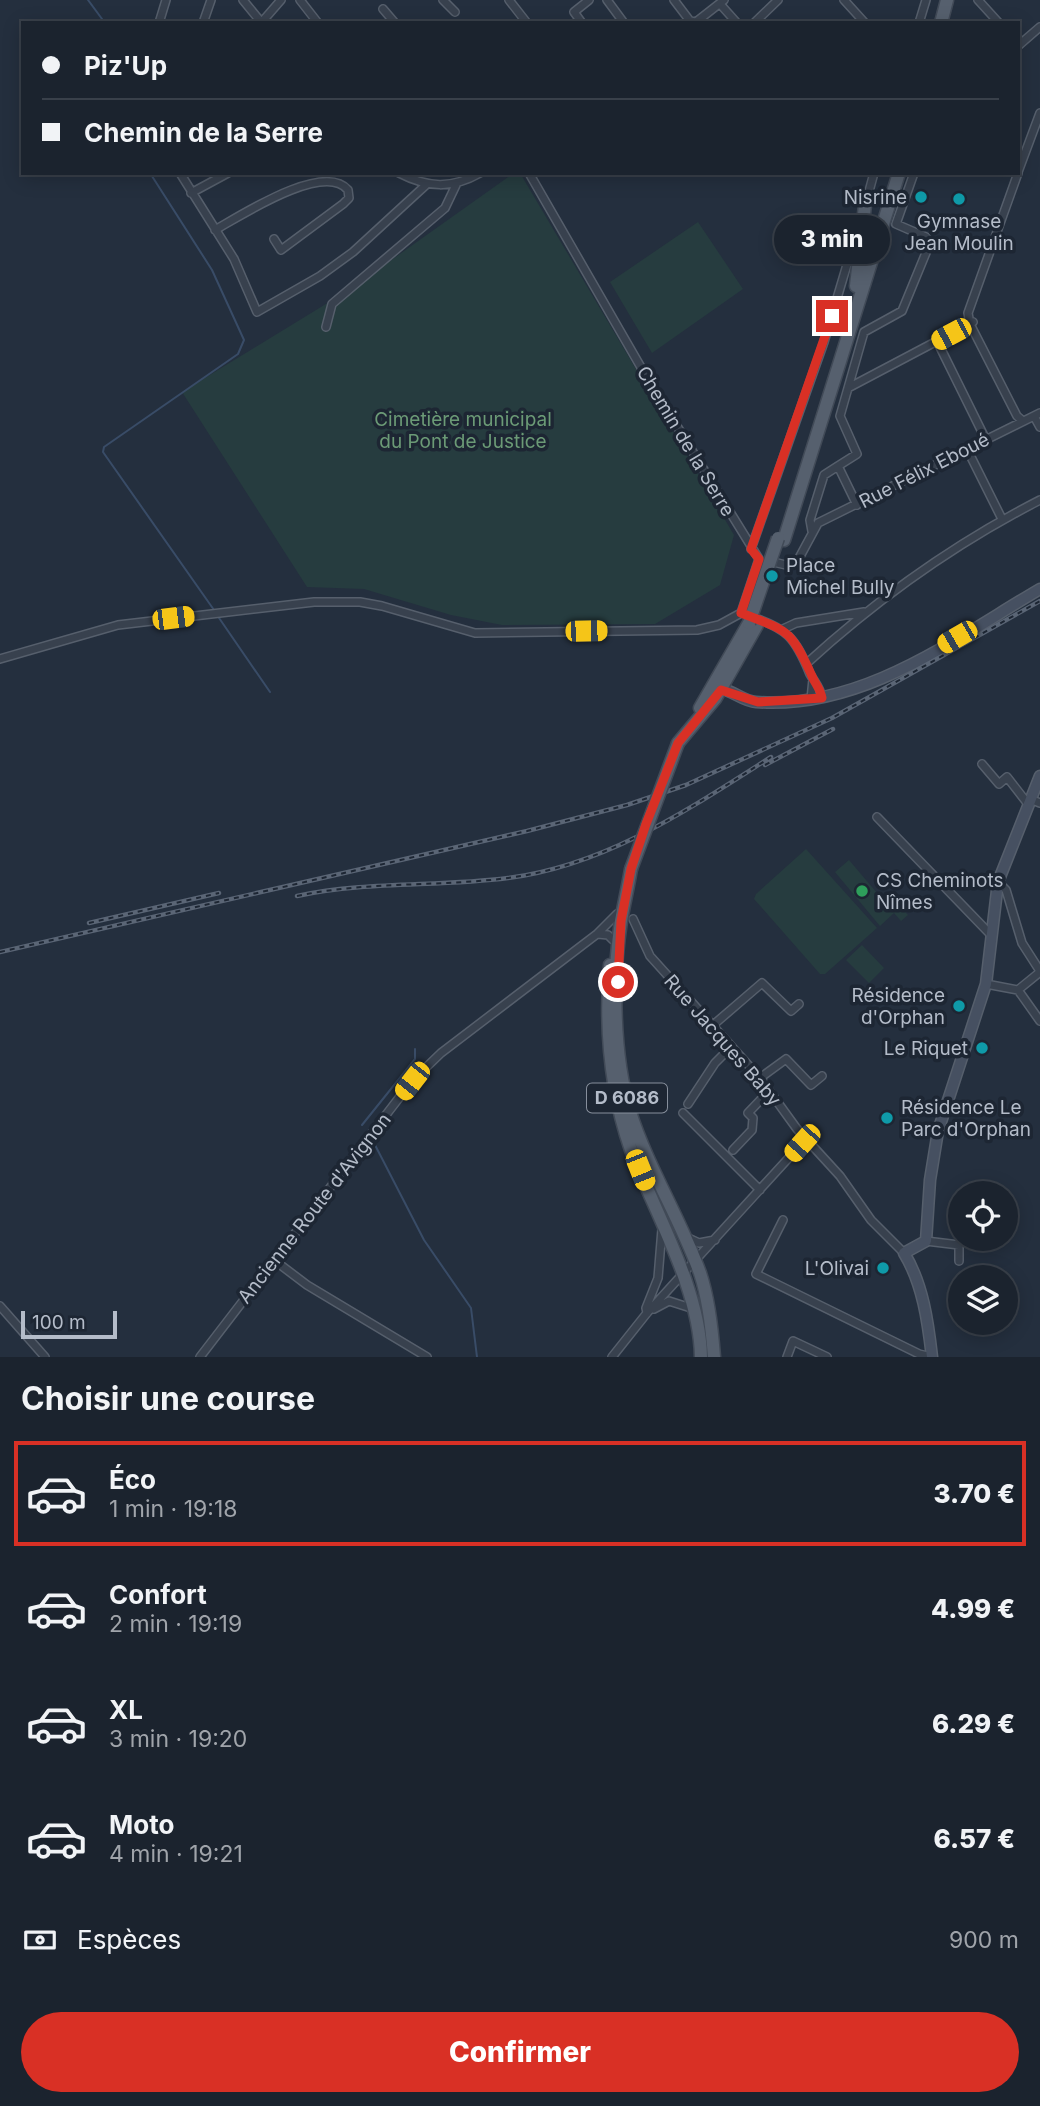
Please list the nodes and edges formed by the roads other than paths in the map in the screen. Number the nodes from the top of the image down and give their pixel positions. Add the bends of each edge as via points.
1 (166, 0) edge
2 (212, 0) edge
3 (243, 0) edge
4 (281, 0) edge
5 (300, 0) edge
6 (443, 0) edge
7 (509, 0) edge
8 (589, 0) edge
9 (607, 0) edge
10 (674, 0) edge
11 (778, 0) edge
12 (844, 0) edge
13 (926, 0) edge
14 (939, 0) edge
15 (947, 0) edge
16 (978, 0) edge
17 (722, 2) edge
18 (383, 9) dead end
19 (456, 12) dead end
20 (991, 14) junction
21 (709, 20) edge
22 (160, 21) edge
23 (204, 21) edge
24 (260, 21) edge
25 (262, 21) edge
26 (316, 21) edge
27 (393, 21) edge
28 (522, 21) edge
29 (581, 21) edge
30 (623, 21) edge
31 (690, 21) edge
32 (736, 21) edge
33 (761, 21) edge
34 (863, 21) edge
35 (920, 21) edge
36 (934, 21) edge
37 (942, 21) edge
38 (989, 21) edge
39 (997, 21) edge
40 (1040, 27) edge
41 (1020, 44) edge
42 (1040, 113) edge
43 (1024, 155) edge
44 (181, 175) edge
45 (224, 175) edge
46 (404, 175) edge
47 (476, 175) edge
48 (530, 175) edge
49 (873, 175) edge
50 (890, 175) edge
51 (898, 175) edge
52 (913, 175) edge
53 (1017, 175) edge
54 (427, 184) junction
55 (456, 185) junction
56 (191, 193) junction
57 (865, 205) junction
58 (215, 230) junction
59 (274, 239) dead end
60 (856, 286) junction
61 (972, 323) junction
62 (326, 327) dead end
63 (937, 341) junction
64 (848, 388) junction
65 (1037, 414) edge
66 (1023, 421) junction
67 (1040, 427) edge
68 (986, 439) junction
69 (967, 449) junction
70 (838, 466) junction
71 (1040, 500) edge
72 (857, 505) junction
73 (1002, 519) junction
74 (811, 531) junction
75 (781, 539) junction
76 (751, 549) junction
77 (759, 559) junction
78 (1040, 589) edge
79 (864, 612) junction
80 (844, 616) junction
81 (749, 620) junction
82 (849, 625) junction
83 (783, 629) junction
84 (0, 659) edge
85 (806, 664) junction
86 (715, 690) junction
87 (817, 699) junction
88 (982, 764) dead end
89 (1040, 776) edge
90 (1033, 802) edge
91 (877, 817) dead end
92 (631, 869) junction
93 (998, 881) junction
94 (617, 914) junction
95 (633, 919) dead end
96 (597, 934) junction
97 (992, 936) junction
98 (613, 940) junction
99 (1040, 972) edge
100 (986, 984) junction
101 (1018, 989) junction
102 (799, 1004) dead end
103 (1040, 1021) edge
104 (712, 1027) junction
105 (730, 1048) junction
106 (822, 1076) dead end
107 (760, 1078) junction
108 (769, 1091) junction
109 (688, 1104) dead end
110 (683, 1113) dead end
111 (806, 1139) junction
112 (733, 1150) dead end
113 (760, 1190) junction
114 (783, 1220) dead end
115 (662, 1226) junction
116 (684, 1236) junction
117 (716, 1240) junction
118 (926, 1241) junction
119 (904, 1253) junction
120 (274, 1260) junction
121 (959, 1261) dead end
122 (696, 1263) junction
123 (682, 1276) junction
124 (0, 1306) edge
125 (694, 1309) junction
126 (647, 1313) junction
127 (45, 1357) edge
128 (200, 1357) edge
129 (428, 1357) edge
130 (612, 1357) edge
131 (701, 1357) edge
132 (714, 1357) edge
133 (787, 1357) edge
134 (827, 1357) edge
135 (932, 1357) edge

1 - 22 street
2 - 23 street
3 - 24 street
4 - 25 street
5 - 26 street
6 - 19 street
7 - 28 street
8 - 29 street via 574,12
9 - 30 street
10 - 31 street
11 - 33 street
12 - 34 street
13 - 35 street
14 - 36 main road
15 - 37 main road
16 - 20 street
17 - 21 street
17 - 32 street
18 - 27 street
20 - 38 street
20 - 39 street
40 - 41 street
42 - 43 street
44 - 56 street
45 - 56 street
46 - 54 street
47 - 55 street
48 - 76 street, Chemin de la Serre
49 - 57 street, Chemin de la Serre
50 - 60 main road, D 6086
51 - 75 main road, D 6086
52 - 64 street via 896,225 930,243 902,311 864,332
53 - 61 street via 968,313
54 - 55 street
54 - 58 street via 353,252 257,312 234,259
55 - 62 street via 445,208 332,304
56 - 58 street
57 - 60 main road
57 - 76 street, Chemin de la Serre via 824,342
58 - 59 street via 305,184 337,182 348,190 344,204 297,240 281,250
60 - 75 main road, D 6086
61 - 63 street
61 - 66 street
63 - 64 street
63 - 68 street
64 - 70 street via 841,416 857,454
65 - 66 street, Rue Félix Eboué
65 - 67 street
66 - 68 street, Rue Félix Eboué
68 - 69 street, Rue Félix Eboué
69 - 72 street, Rue Félix Eboué
69 - 73 street
70 - 72 street
70 - 74 street via 824,475
71 - 73 street
72 - 74 street, Rue Félix Eboué via 818,523
73 - 79 street
74 - 77 street via 798,560 786,565
75 - 81 main road, D 6086
76 - 77 street
77 - 81 street
78 - 87 street via 886,677
79 - 80 street
79 - 82 street
80 - 82 street
80 - 83 street
81 - 83 street
81 - 84 street via 697,630 475,633 360,602 314,601 118,625
81 - 86 main road, D 6086
82 - 85 street
83 - 85 street
85 - 87 street via 820,686
86 - 87 street via 758,702
86 - 92 main road, D 6086, bridge via 678,743
88 - 90 street via 999,784 1007,778
89 - 90 street
90 - 93 street
91 - 97 street
92 - 94 main road, D 6086
92 - 116 main road, D 6086 via 621,921 618,982 622,1075 642,1145
93 - 97 street
93 - 99 street
94 - 96 street, Ancienne Route d'Avignon
94 - 98 main road, D 6086
95 - 104 street, Rue Jacques Baby via 650,956
96 - 98 street
96 - 120 street, Ancienne Route d'Avignon via 441,1053 412,1081
97 - 100 street
98 - 115 main road, D 6086 via 608,1040 614,1082 631,1148
99 - 101 street
100 - 101 street
100 - 118 street via 938,1131
101 - 103 street
102 - 104 street via 791,1011 762,983
104 - 105 street, Rue Jacques Baby
105 - 107 street, Rue Jacques Baby
105 - 109 street
106 - 107 street via 811,1086 786,1059
107 - 108 street, Rue Jacques Baby
108 - 111 street, Rue Jacques Baby
108 - 112 street via 748,1112 753,1118 752,1130
110 - 113 street
111 - 113 street
111 - 119 street, Rue Jacques Baby
113 - 117 street
114 - 135 street via 755,1274
115 - 123 main road, D 6086
115 - 126 street via 660,1268
116 - 117 street via 699,1242
116 - 122 main road, D 6086
117 - 122 street
118 - 119 street
118 - 121 street via 959,1245
119 - 135 street via 927,1315
120 - 128 street, Ancienne Route d'Avignon
120 - 129 street via 307,1285
122 - 123 street
122 - 132 main road, D 6086 via 708,1306
123 - 125 main road, D 6086
123 - 126 street
124 - 127 street
125 - 126 street via 669,1301
125 - 131 main road, D 6086
126 - 130 street
133 - 134 street via 793,1341

